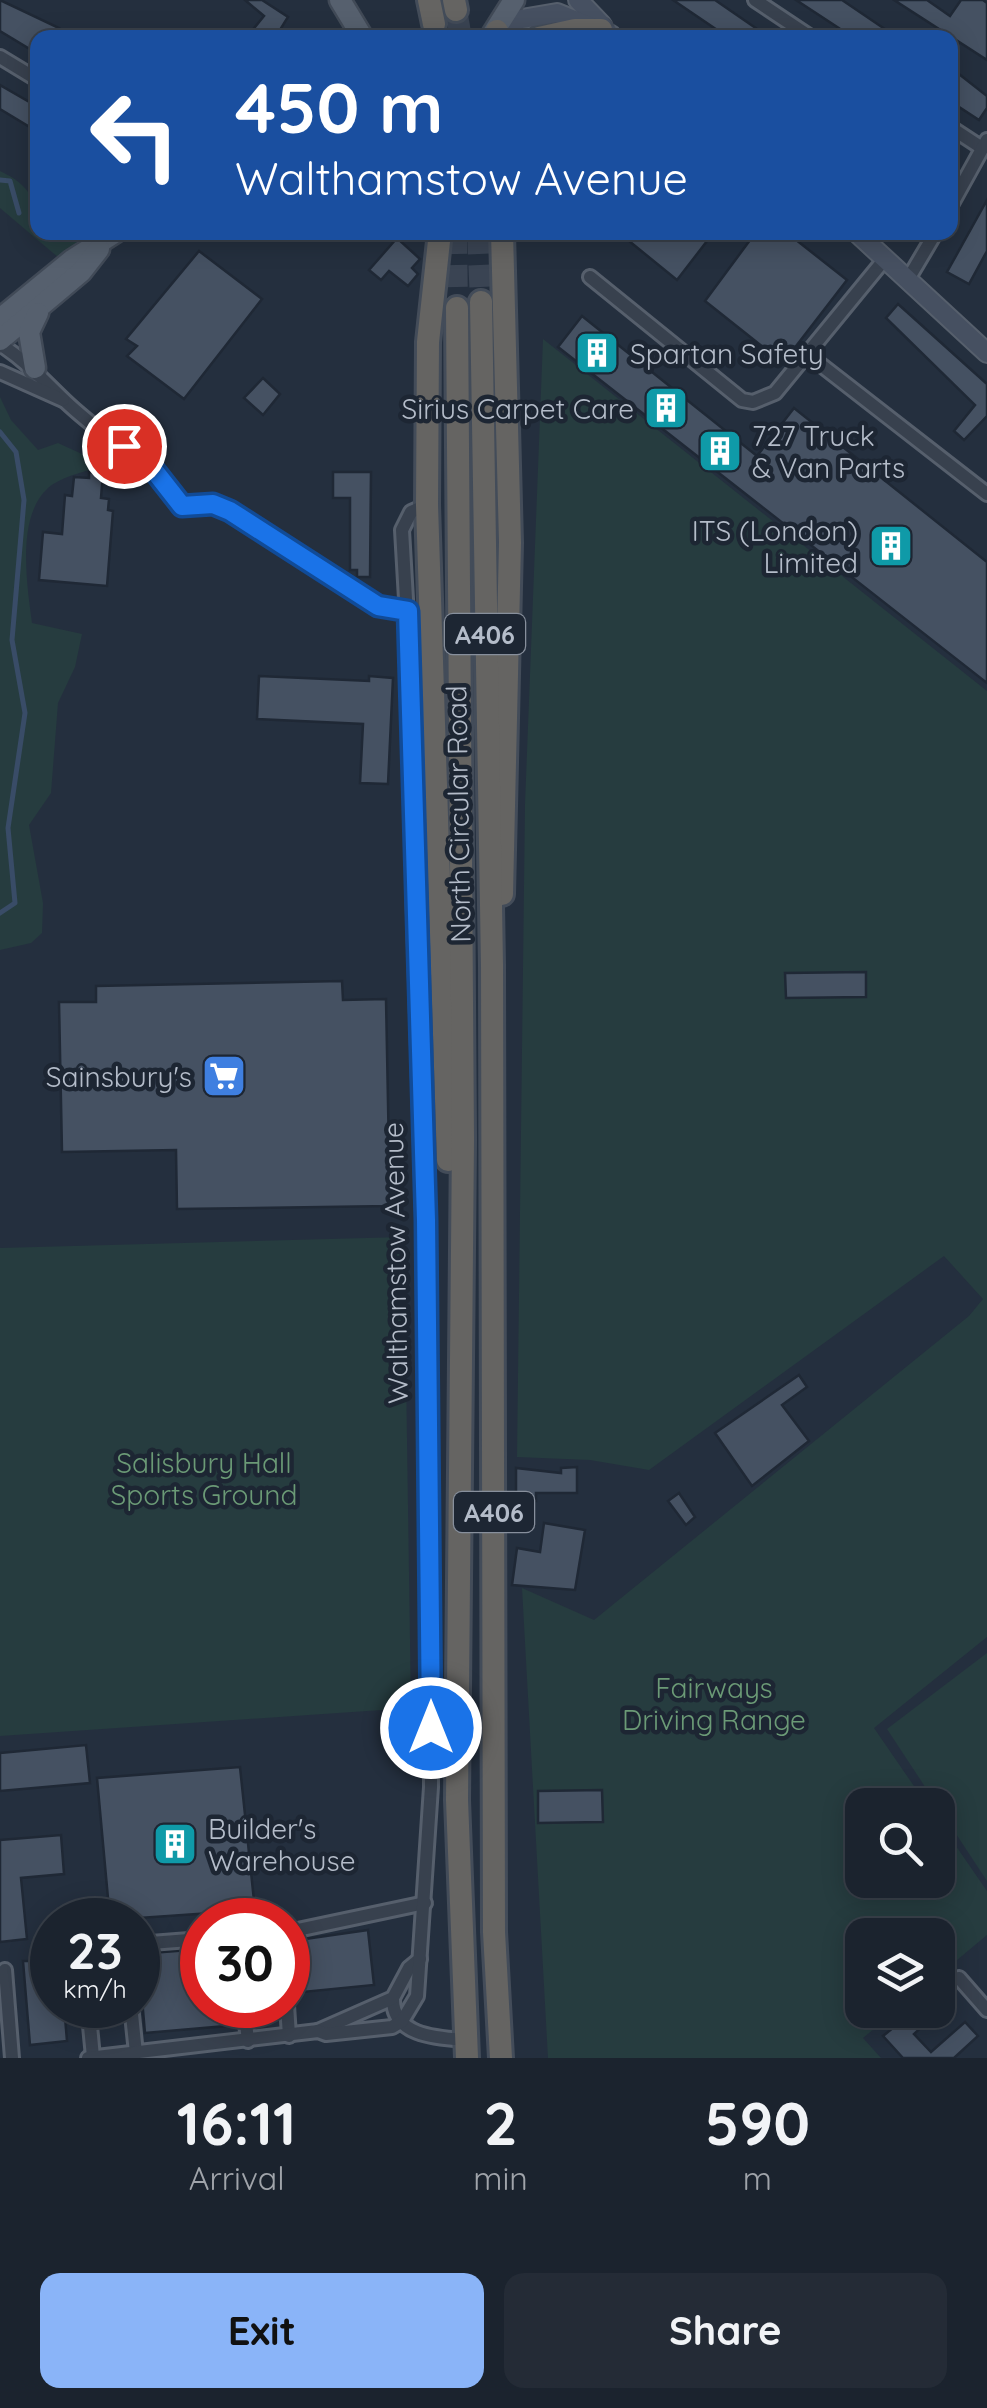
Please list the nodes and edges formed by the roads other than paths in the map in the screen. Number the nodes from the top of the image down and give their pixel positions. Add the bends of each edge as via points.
1 (429, 0) edge
2 (514, 0) edge
3 (578, 0) edge
4 (755, 0) edge
5 (340, 1) edge
6 (434, 24) dead end
7 (336, 30) edge
8 (358, 30) edge
9 (497, 30) edge
10 (502, 30) edge
11 (599, 30) edge
12 (605, 30) edge
13 (800, 30) edge
14 (0, 57) edge
15 (30, 75) edge
16 (958, 132) edge
17 (984, 144) edge
18 (958, 191) edge
19 (107, 240) edge
20 (108, 240) edge
21 (439, 240) edge
22 (502, 240) edge
23 (864, 240) edge
24 (931, 240) edge
25 (884, 260) junction
26 (590, 277) dead end
27 (906, 281) junction
28 (481, 302) tunnel mouth
29 (41, 307) junction
30 (457, 308) tunnel mouth
31 (0, 319) edge
32 (0, 342) edge
33 (987, 353) edge
34 (807, 354) junction
35 (35, 368) junction
36 (0, 372) edge
37 (65, 402) junction
38 (987, 494) edge
39 (427, 504) junction
40 (409, 616) junction
41 (492, 965) junction
42 (460, 1232) junction
43 (425, 1903) junction
44 (310, 1927) edge
45 (420, 1959) junction
46 (5, 1970) dead end
47 (959, 1978) dead end
48 (393, 1998) junction
49 (987, 2010) edge
50 (402, 2021) junction
51 (89, 2028) edge
52 (133, 2028) edge
53 (247, 2028) edge
54 (288, 2028) edge
55 (318, 2030) junction
56 (289, 2036) junction
57 (248, 2040) junction
58 (466, 2049) edge
59 (136, 2052) junction
60 (12, 2058) edge
61 (90, 2058) edge
62 (501, 2058) edge

1 - 6 highway
2 - 9 main road
3 - 12 main road
4 - 13 street
5 - 7 main road
5 - 8 main road
10 - 11 main road via 557,13
14 - 15 street
16 - 17 street
17 - 18 street
19 - 31 main road
20 - 29 main road
21 - 39 highway, A406 via 427,355
22 - 41 highway, A406 via 510,696 501,918
23 - 25 main road
24 - 27 street
25 - 27 main road
25 - 34 street
26 - 34 street via 742,400 774,393
27 - 33 main road
28 - 41 highway, North Circular Road / A406
29 - 32 main road
29 - 35 main road via 29,332
30 - 42 highway, North Circular Road / A406
32 - 35 street
34 - 38 street
35 - 37 street
36 - 37 street
37 - 40 street via 153,469 182,506 213,504 230,511 378,606
39 - 40 street, Walthamstow Avenue via 411,512 402,530
39 - 42 highway, A406 via 449,1174
40 - 43 street, Walthamstow Avenue via 430,1443 432,1787
41 - 62 highway, A406 via 494,1932
42 - 58 highway, A406 via 457,1800
43 - 44 street
43 - 45 street, Walthamstow Avenue
45 - 48 street
45 - 50 street, Walthamstow Avenue via 417,1996
46 - 60 street
47 - 49 street
48 - 50 street
48 - 55 street
50 - 55 street
50 - 58 street
51 - 61 street
52 - 59 street
53 - 57 street
54 - 56 street
55 - 56 street
56 - 57 street
57 - 59 street
59 - 61 street

